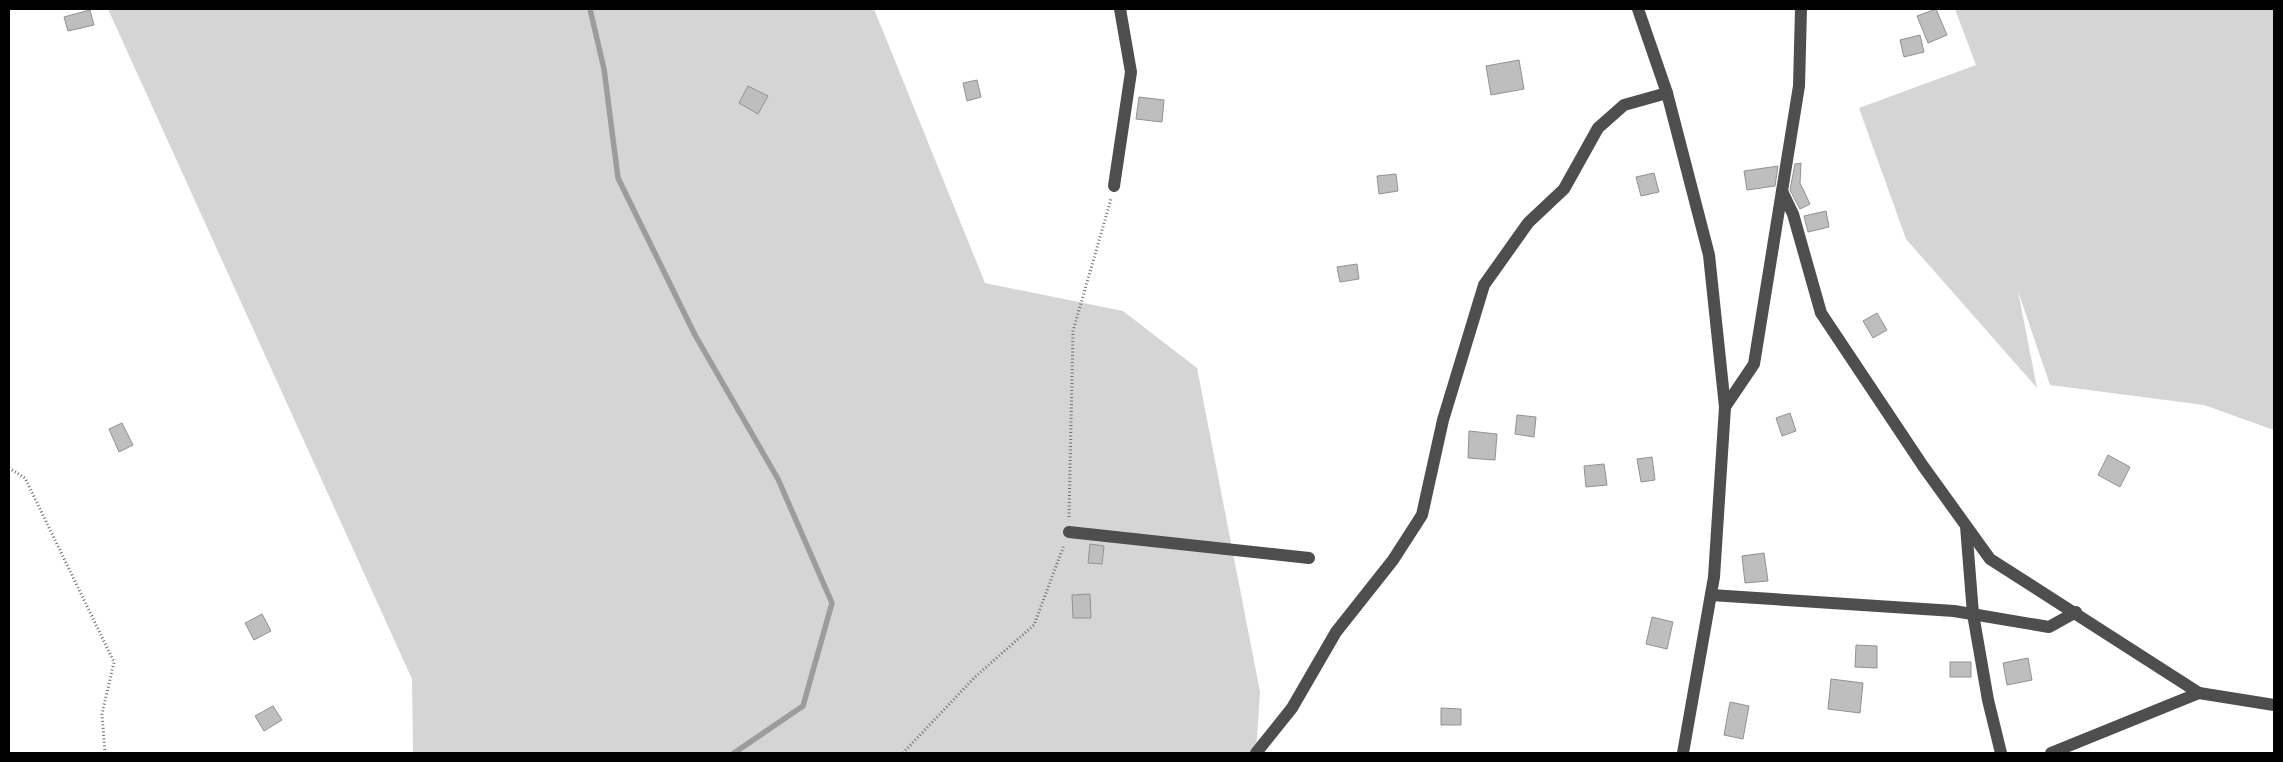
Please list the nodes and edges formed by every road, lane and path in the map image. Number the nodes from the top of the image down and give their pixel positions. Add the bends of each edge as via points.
1 (1120, 9) edge
2 (1801, 9) edge
3 (1640, 10) edge
4 (1668, 93) junction
5 (1114, 186) joint
6 (1782, 191) junction
7 (1725, 408) junction
8 (9, 468) edge
9 (1966, 526) junction
10 (1069, 532) junction
11 (1309, 558) dead end
12 (1711, 596) junction
13 (2076, 612) junction
14 (1973, 614) junction
15 (2200, 693) junction
16 (2274, 705) edge
17 (105, 753) edge
18 (903, 753) edge
19 (1256, 753) edge
20 (1682, 753) edge
21 (2001, 753) edge
22 (2050, 753) edge

1 - 5 street via 1131,72
2 - 6 street via 1799,86
3 - 4 street
4 - 7 street via 1709,255
4 - 19 street via 1624,105 1598,128 1564,189 1528,223 1484,284 1442,420 1422,515 1393,560 1336,632 1292,708
5 - 10 path via 1073,331
6 - 7 street via 1754,364
6 - 9 street via 1793,214 1821,313
7 - 12 street
8 - 17 path via 25,478 114,662 102,714
9 - 13 street via 1990,559
9 - 14 street
10 - 11 street
10 - 18 path via 1034,625 975,677
12 - 14 street
12 - 20 street
13 - 14 street via 2050,627
13 - 15 street
14 - 21 street
15 - 16 street
15 - 22 street

